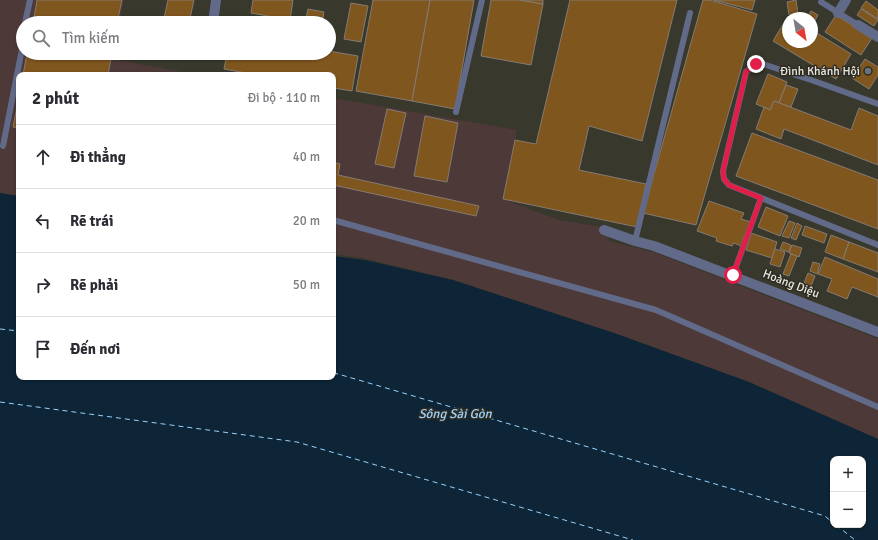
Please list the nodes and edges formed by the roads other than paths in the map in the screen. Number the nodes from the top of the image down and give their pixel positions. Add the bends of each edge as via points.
1 (30, 0) edge
2 (216, 0) edge
3 (482, 0) edge
4 (846, 0) edge
5 (821, 2) dead end
6 (690, 13) dead end
7 (838, 13) junction
8 (27, 16) edge
9 (214, 16) edge
10 (858, 25) joint
11 (878, 37) edge
12 (20, 60) edge
13 (18, 72) edge
14 (16, 80) edge
15 (878, 104) edge
16 (456, 112) dead end
17 (3, 146) dead end
18 (761, 198) junction
19 (336, 221) edge
20 (604, 230) dead end
21 (635, 241) junction
22 (878, 245) edge
23 (733, 275) junction
24 (878, 332) edge
25 (878, 407) edge

1 - 8 lane
2 - 9 street
3 - 16 lane
4 - 7 street
5 - 7 lane
6 - 21 lane
7 - 10 lane
10 - 11 street
12 - 13 lane
14 - 17 lane
15 - 18 lane via 766,65 756,64 746,72 723,171 724,179 729,185
18 - 22 lane
18 - 23 lane
19 - 25 lane via 656,310
20 - 21 street, Hoàng Diệu
21 - 23 street, Hoàng Diệu
23 - 24 street, Hoàng Diệu

